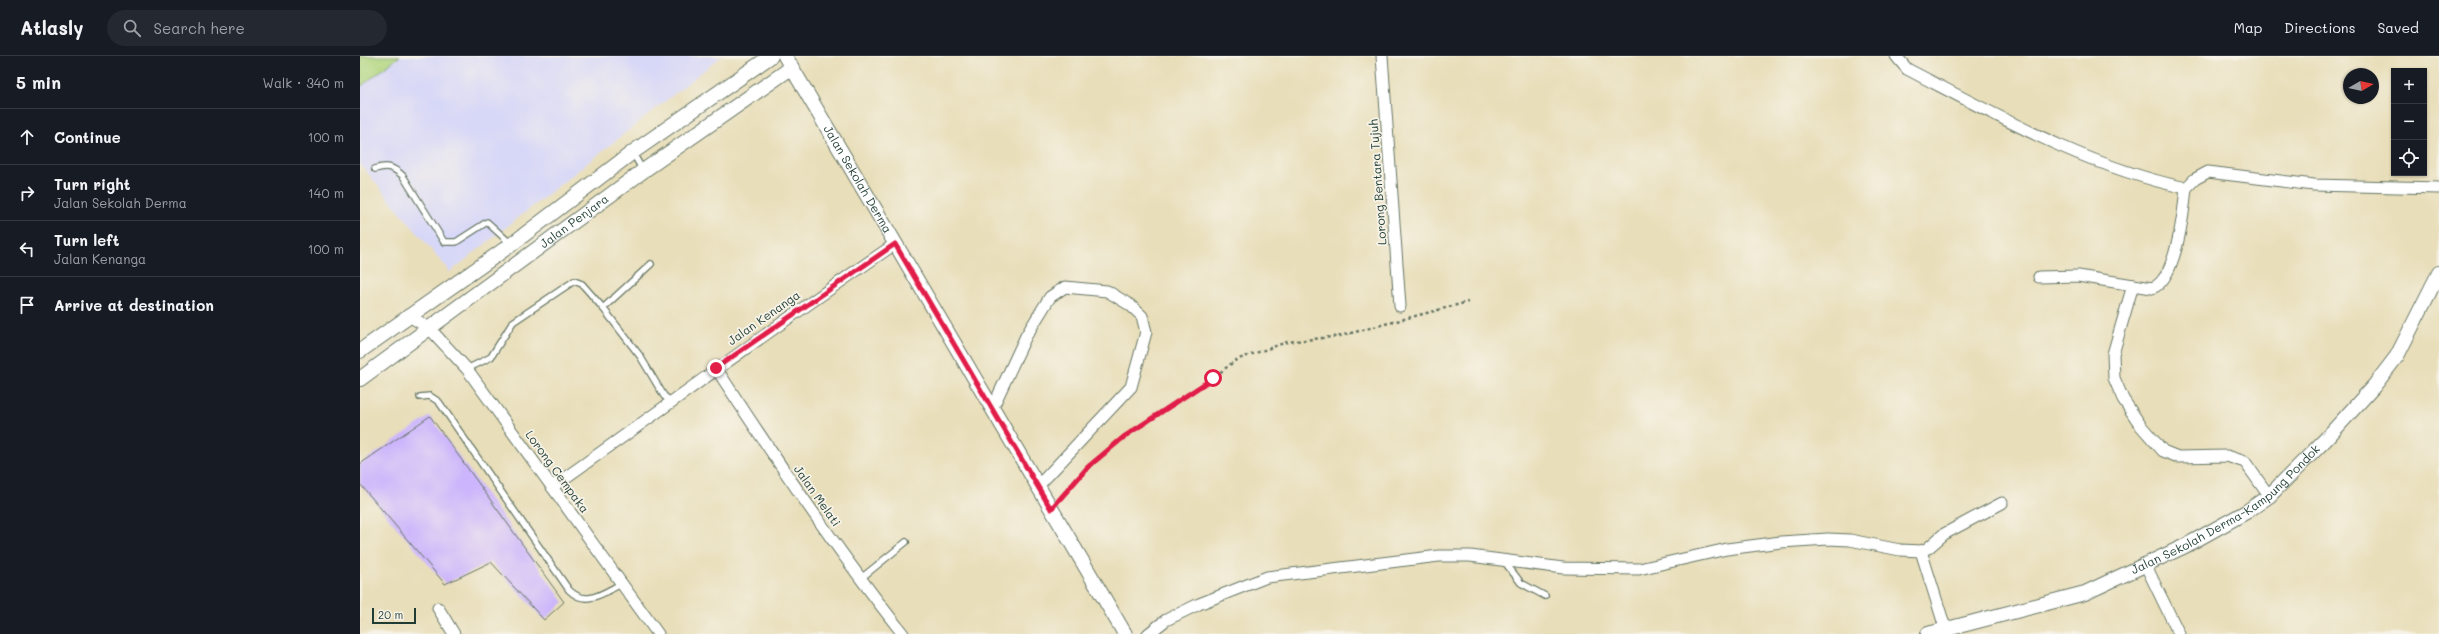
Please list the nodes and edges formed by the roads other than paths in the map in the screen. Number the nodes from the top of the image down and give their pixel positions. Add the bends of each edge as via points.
1 (771, 56) edge
2 (1382, 56) edge
3 (1896, 56) edge
4 (791, 60) edge
5 (633, 152) junction
6 (375, 169) dead end
7 (644, 171) junction
8 (2186, 188) junction
9 (2439, 188) edge
10 (512, 244) junction
11 (895, 244) junction
12 (651, 264) dead end
13 (2439, 273) edge
14 (2039, 277) dead end
15 (2133, 285) junction
16 (1400, 306) dead end
17 (603, 308) junction
18 (408, 315) junction
19 (430, 329) junction
20 (360, 350) edge
21 (716, 368) junction
22 (467, 370) junction
23 (360, 379) edge
24 (420, 397) dead end
25 (672, 402) junction
26 (992, 409) junction
27 (1038, 486) junction
28 (552, 487) junction
29 (2269, 496) junction
30 (2002, 503) dead end
31 (906, 542) dead end
32 (1921, 551) junction
33 (1504, 560) junction
34 (2146, 566) junction
35 (860, 579) junction
36 (621, 584) junction
37 (1545, 596) dead end
38 (438, 608) dead end
39 (1947, 632) edge
40 (454, 634) edge
41 (658, 634) edge
42 (903, 634) edge
43 (1125, 634) edge
44 (1148, 634) edge
45 (1928, 634) edge
46 (2179, 634) edge

1 - 5 street
2 - 16 street, Lorong Bentara Tujuh
3 - 8 street via 1907,69 2067,148 2111,166
4 - 7 street, Jalan Penjara
4 - 11 street, Jalan Sekolah Derma
5 - 7 lane
5 - 10 street
6 - 10 lane via 387,166 395,168 403,176 444,242 456,242 487,222
7 - 19 street, Jalan Penjara
8 - 9 street via 2208,172 2314,186
8 - 15 street via 2182,221 2163,280 2152,288
10 - 18 street
11 - 21 street, Jalan Kenanga
11 - 26 street, Jalan Sekolah Derma
12 - 17 lane
13 - 29 street, Jalan Sekolah Derma-Kampung Pondok via 2396,356 2374,386
14 - 15 street via 2078,276
15 - 29 street via 2113,354 2114,378 2123,399 2155,444 2171,456 2227,456 2245,462
17 - 22 lane via 582,284 574,281 513,322 490,357
17 - 25 lane via 640,356 664,396
18 - 19 street, Lorong Cempaka
18 - 20 street
19 - 22 street, Lorong Cempaka
19 - 23 street, Jalan Penjara
21 - 25 street, Jalan Kenanga
21 - 35 street, Jalan Melati via 775,458
22 - 28 street, Lorong Cempaka
24 - 36 lane via 430,396 439,402 576,596 583,599 591,598
25 - 28 street, Jalan Kenanga
26 - 27 street, Jalan Sekolah Derma
26 - 27 street via 1030,330 1050,297 1065,287 1107,291 1142,316 1146,332 1131,387
27 - 43 street, Jalan Sekolah Derma
28 - 36 street, Lorong Cempaka
29 - 34 street, Jalan Sekolah Derma-Kampung Pondok via 2246,512
30 - 32 street via 1950,530
31 - 35 lane
32 - 33 street via 1828,539 1727,549 1639,569 1563,568
32 - 39 street
33 - 37 lane via 1521,583
33 - 44 street via 1439,556 1267,577 1186,610 1166,620
34 - 39 street, Jalan Sekolah Derma-Kampung Pondok via 2085,593
34 - 46 street
35 - 42 street, Jalan Melati
36 - 41 street, Lorong Cempaka
38 - 40 street
39 - 45 street, Jalan Sekolah Derma-Kampung Pondok

